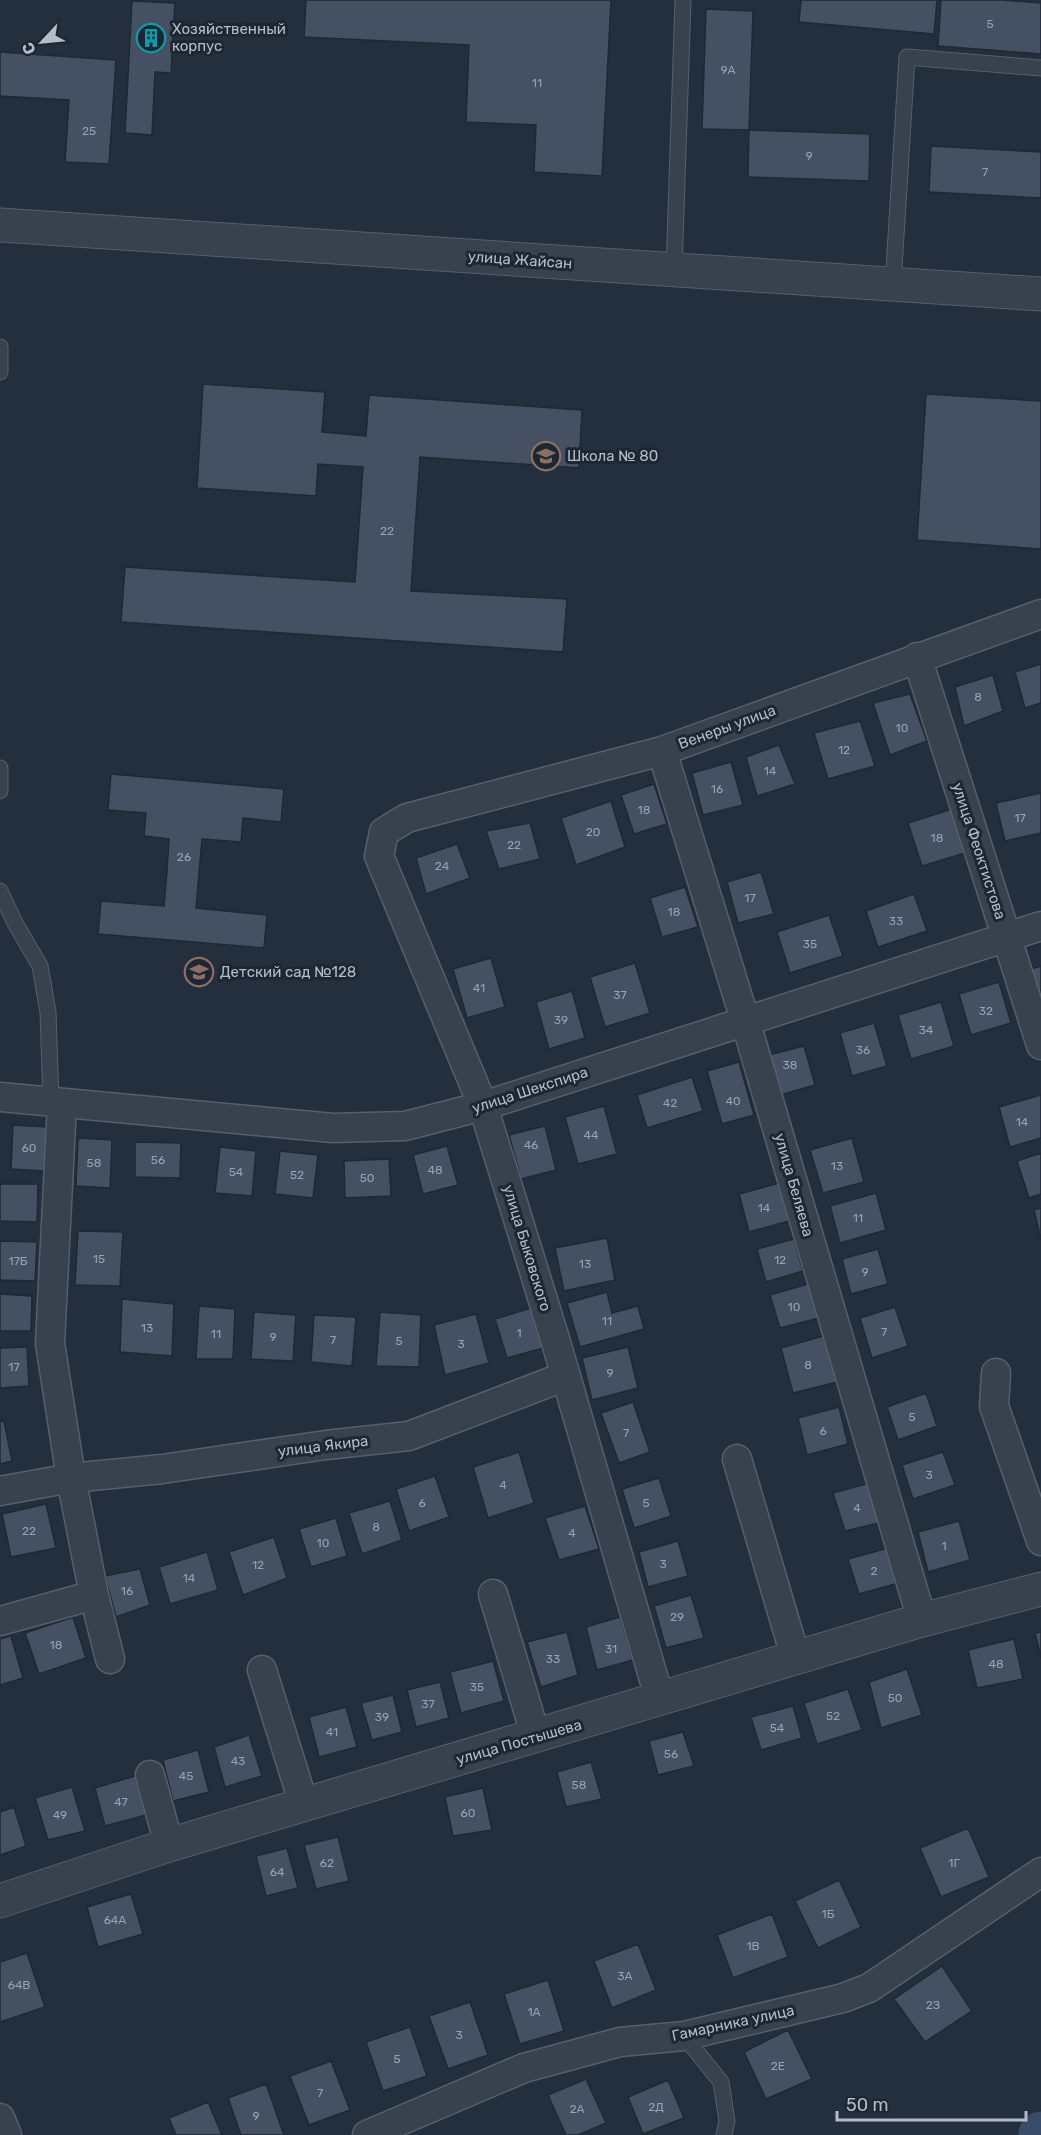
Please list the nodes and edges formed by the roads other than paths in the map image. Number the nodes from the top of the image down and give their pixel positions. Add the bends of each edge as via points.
1 (683, 0) edge
2 (1041, 68) edge
3 (0, 225) edge
4 (674, 271) junction
5 (893, 285) junction
6 (1041, 294) edge
7 (0, 347) edge
8 (0, 372) edge
9 (1041, 614) edge
10 (917, 657) junction
11 (662, 751) junction
12 (0, 768) edge
13 (0, 791) edge
14 (407, 818) joint
15 (0, 891) edge
16 (1041, 926) edge
17 (1006, 936) junction
18 (745, 1020) junction
19 (1041, 1045) edge
20 (0, 1097) edge
21 (57, 1103) junction
22 (483, 1106) junction
23 (996, 1373) dead end
24 (566, 1376) junction
25 (738, 1459) dead end
26 (71, 1478) junction
27 (0, 1491) edge
28 (1041, 1541) edge
29 (1041, 1589) edge
30 (94, 1594) junction
31 (493, 1594) dead end
32 (922, 1620) junction
33 (0, 1621) edge
34 (111, 1659) dead end
35 (796, 1659) junction
36 (262, 1670) dead end
37 (660, 1700) junction
38 (536, 1737) junction
39 (150, 1775) dead end
40 (304, 1805) junction
41 (169, 1845) junction
42 (1041, 1872) edge
43 (0, 1901) edge
44 (684, 2036) junction
45 (0, 2118) edge
46 (7, 2135) edge
47 (367, 2135) edge
48 (724, 2135) edge

1 - 4 lane
2 - 5 lane via 908,57
3 - 4 street, улица Жайсан
4 - 5 street, улица Жайсан
5 - 6 street, улица Жайсан
7 - 8 lane
9 - 10 street, Венеры улица
10 - 11 street, Венеры улица
10 - 17 street, улица Феоктистова
11 - 14 street, Венеры улица
11 - 18 street, улица Беляева
12 - 13 lane
14 - 22 street, улица Быковского via 384,832 379,856
15 - 21 lane via 40,966
16 - 17 street, улица Шекспира
17 - 18 street, улица Шекспира
17 - 19 street, улица Феоктистова
18 - 22 street, улица Шекспира
18 - 32 street, улица Беляева
20 - 21 street, улица Шекспира
21 - 22 street, улица Шекспира via 333,1128 405,1126
21 - 26 street via 50,1343
22 - 24 street, улица Быковского
23 - 28 street via 994,1406
24 - 26 street, улица Якира via 409,1436
24 - 37 street, улица Быковского
25 - 35 street
26 - 27 street, улица Якира
26 - 30 street
29 - 32 street, улица Постышева
30 - 33 street
30 - 34 street
31 - 38 street
32 - 35 street, улица Постышева
35 - 37 street, улица Постышева
36 - 40 street
37 - 38 street, улица Постышева
38 - 40 street, улица Постышева
39 - 41 street
40 - 41 street, улица Постышева
41 - 43 street, улица Постышева
42 - 44 street, Гамарника улица via 868,1988 843,1998
44 - 47 street, Гамарника улица via 620,2042 524,2068
44 - 48 lane via 721,2082 727,2121
45 - 46 street

